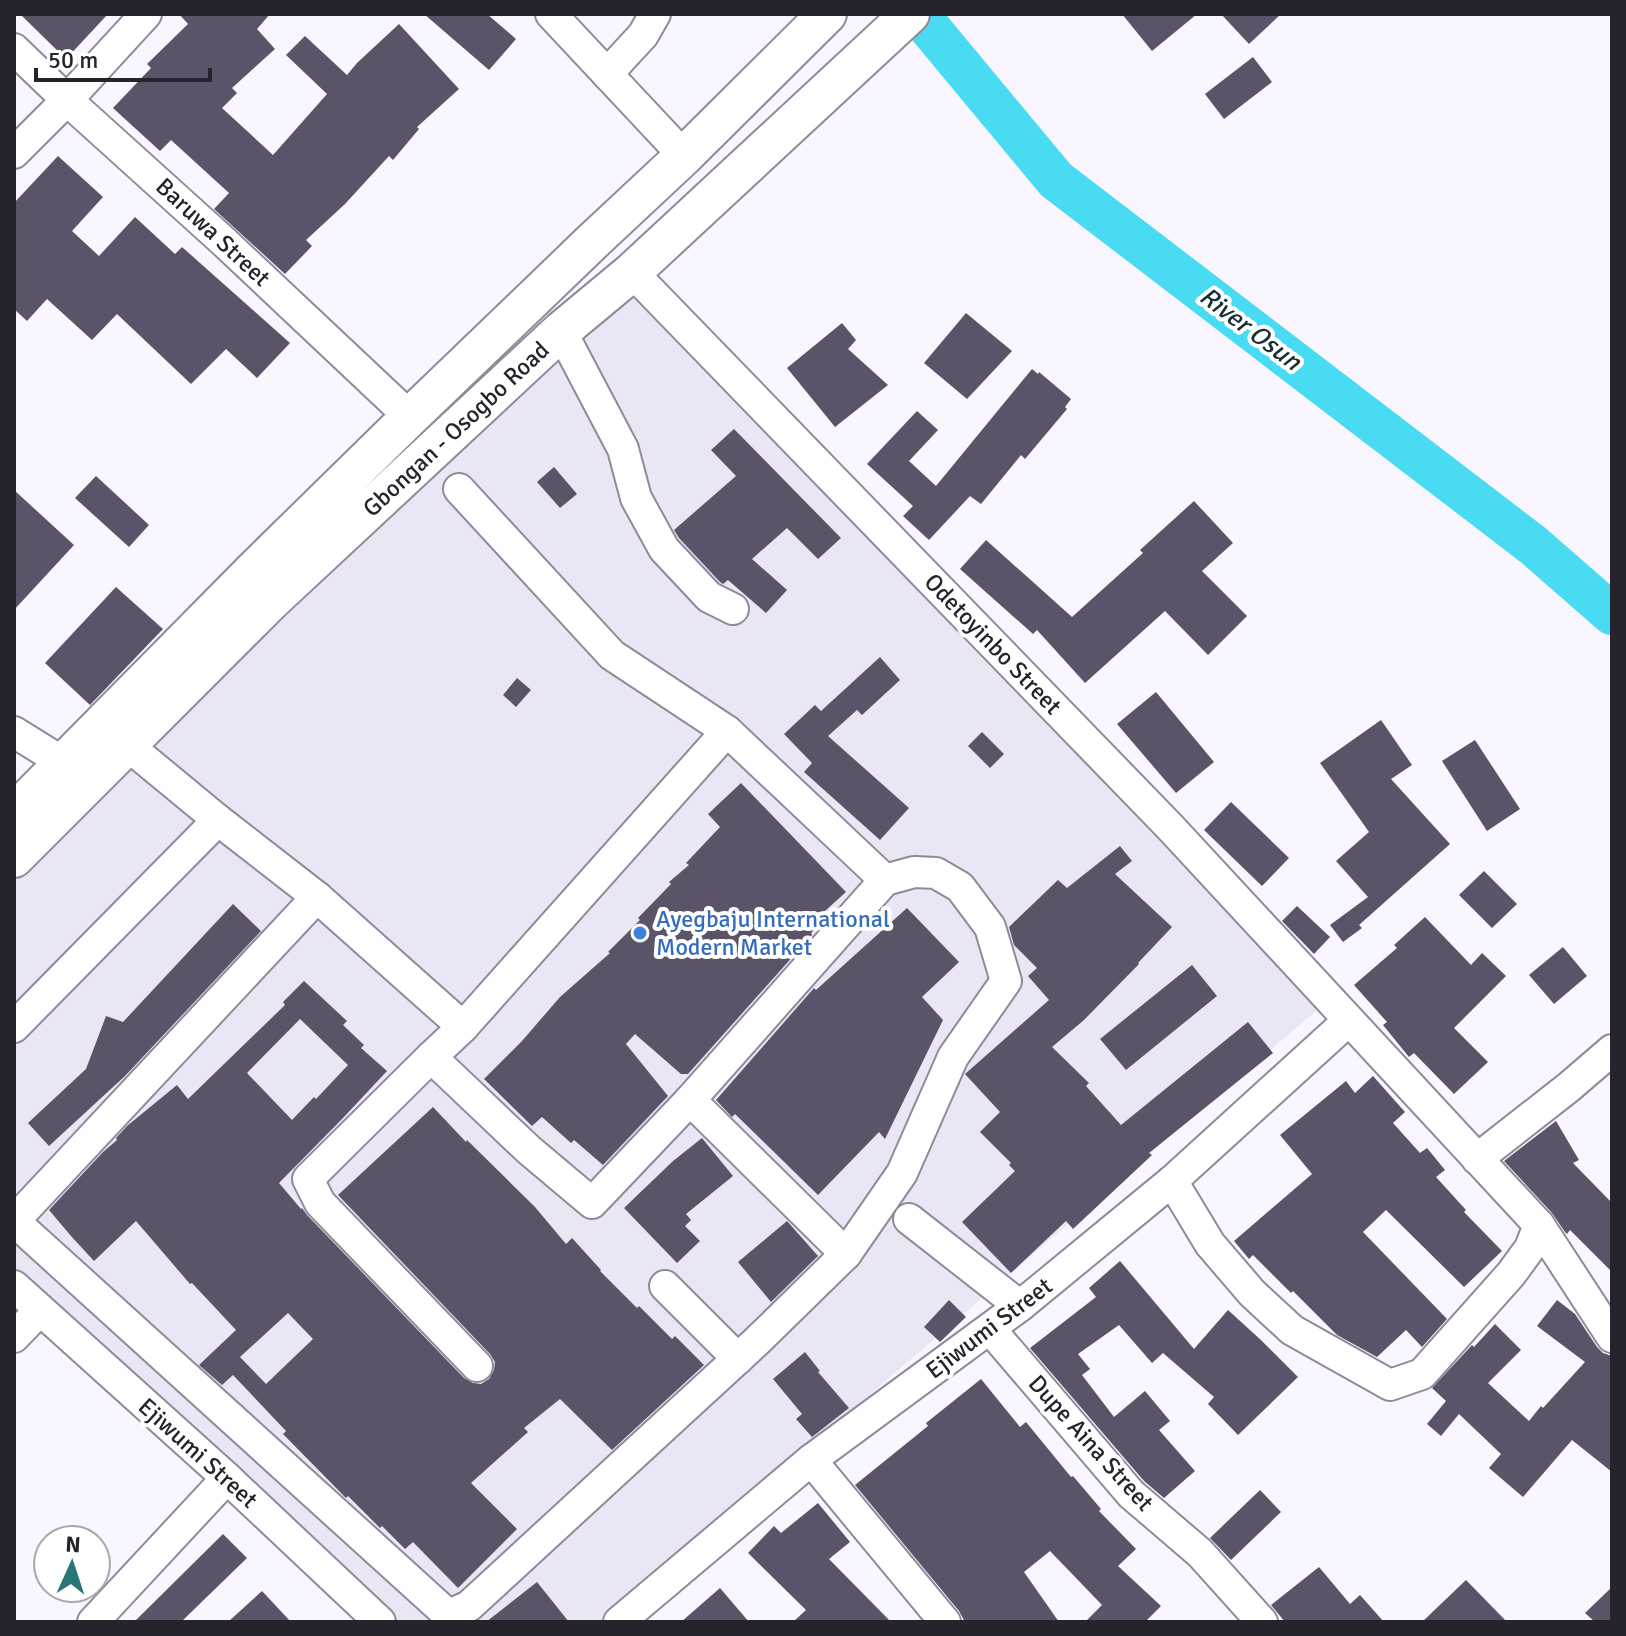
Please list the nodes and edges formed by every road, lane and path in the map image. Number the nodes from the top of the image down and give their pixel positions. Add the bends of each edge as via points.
1 (146, 14) edge
2 (551, 14) edge
3 (655, 14) edge
4 (910, 14) edge
5 (818, 22) edge
6 (14, 49) edge
7 (607, 74) junction
8 (67, 100) junction
9 (14, 153) edge
10 (684, 156) junction
11 (632, 272) junction
12 (561, 331) junction
13 (410, 417) junction
14 (459, 489) dead end
15 (733, 609) dead end
16 (727, 731) junction
17 (14, 732) edge
18 (126, 744) junction
19 (64, 763) junction
20 (14, 813) edge
21 (218, 820) junction
22 (14, 858) edge
23 (885, 880) junction
24 (317, 897) junction
25 (1348, 1021) junction
26 (14, 1027) edge
27 (463, 1027) junction
28 (1612, 1050) edge
29 (431, 1057) junction
30 (690, 1100) junction
31 (1477, 1159) junction
32 (1172, 1181) junction
33 (909, 1219) dead end
34 (14, 1221) edge
35 (1539, 1225) junction
36 (846, 1254) junction
37 (14, 1286) edge
38 (665, 1286) dead end
39 (1020, 1306) junction
40 (40, 1310) junction
41 (990, 1329) junction
42 (14, 1337) edge
43 (1612, 1337) edge
44 (738, 1359) junction
45 (477, 1366) dead end
46 (811, 1460) junction
47 (227, 1478) junction
48 (93, 1622) edge
49 (380, 1622) edge
50 (619, 1622) edge
51 (945, 1622) edge
52 (1262, 1622) edge

1 - 8 street
2 - 7 street
3 - 7 street
4 - 11 main road, Gbongan - Osogbo Road
5 - 10 main road, Gbongan - Osogbo Road
6 - 8 street, Baruwa Street
7 - 10 street
8 - 9 street
8 - 13 street, Baruwa Street
10 - 13 main road, Gbongan - Osogbo Road
11 - 12 main road, Gbongan - Osogbo Road
11 - 25 street, Odetoyinbo Street via 1171,828
12 - 15 street via 623,449 636,498 664,549 709,597
12 - 18 main road, Gbongan - Osogbo Road
13 - 19 main road, Gbongan - Osogbo Road
14 - 16 street via 612,655
16 - 23 street
16 - 27 street
17 - 19 street
18 - 21 street
18 - 22 main road, Gbongan - Osogbo Road
19 - 20 main road, Gbongan - Osogbo Road
21 - 24 street
21 - 26 street
23 - 30 street
23 - 36 street via 936,873 960,887 990,927 1006,981 953,1057 902,1173
24 - 27 street
24 - 34 street
25 - 31 street, Odetoyinbo Street
25 - 32 street, Ejiwumi Street
27 - 29 street
28 - 31 street
29 - 30 street via 592,1203
29 - 45 street via 308,1179 320,1203
30 - 36 street
31 - 35 street, Odetoyinbo Street
32 - 35 street via 1210,1244 1252,1293 1292,1330 1390,1385 1422,1374 1511,1274
32 - 39 street, Ejiwumi Street
33 - 39 street
34 - 44 street via 445,1612 469,1606
35 - 43 street, Odetoyinbo Street
36 - 44 street
37 - 40 street, Ejiwumi Street
38 - 44 street
39 - 41 street, Ejiwumi Street
40 - 42 street
40 - 47 street, Ejiwumi Street
41 - 46 street, Ejiwumi Street
41 - 52 street, Dupe Aina Street via 1131,1494 1200,1553
46 - 50 street, Ejiwumi Street
46 - 51 street
47 - 48 street
47 - 49 street, Ejiwumi Street

